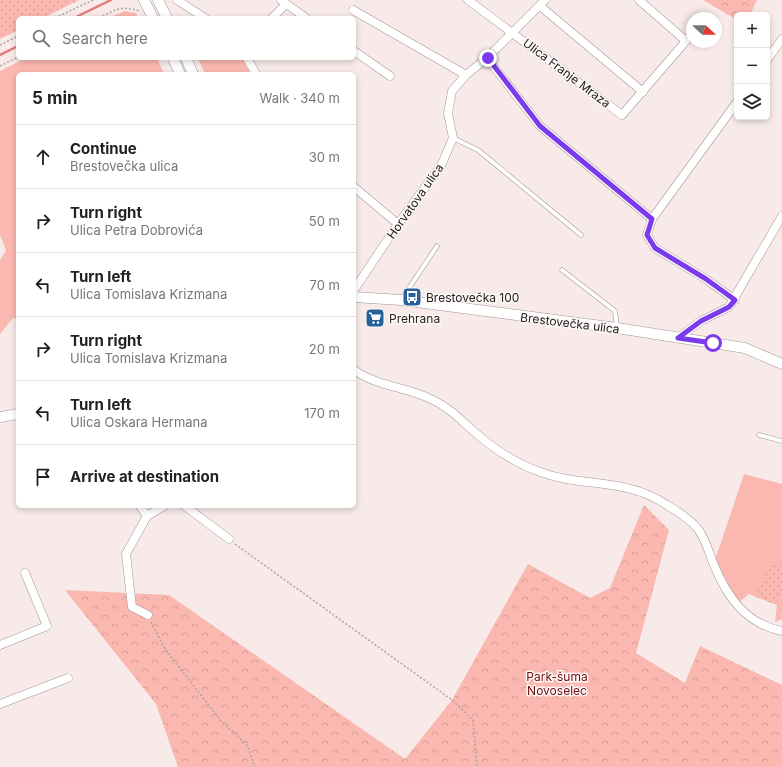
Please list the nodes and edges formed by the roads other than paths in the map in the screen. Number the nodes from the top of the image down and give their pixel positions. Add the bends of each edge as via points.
1 (144, 0) edge
2 (158, 0) edge
3 (177, 0) edge
4 (468, 0) edge
5 (639, 0) edge
6 (283, 2) edge
7 (542, 3) edge
8 (353, 10) dead end
9 (153, 16) edge
10 (166, 16) edge
11 (202, 16) edge
12 (273, 16) edge
13 (303, 16) edge
14 (512, 32) junction
15 (782, 40) edge
16 (686, 41) joint
17 (356, 52) edge
18 (770, 56) edge
19 (488, 58) junction
20 (174, 60) edge
21 (187, 60) edge
22 (248, 60) edge
23 (179, 72) edge
24 (192, 72) edge
25 (255, 72) edge
26 (466, 75) junction
27 (390, 76) dead end
28 (643, 92) junction
29 (734, 106) edge
30 (454, 138) junction
31 (356, 189) edge
32 (782, 216) edge
33 (652, 219) junction
34 (398, 224) junction
35 (581, 235) dead end
36 (437, 246) dead end
37 (562, 270) dead end
38 (356, 287) edge
39 (356, 297) edge
40 (401, 300) junction
41 (735, 300) junction
42 (617, 328) junction
43 (678, 338) junction
44 (782, 364) edge
45 (356, 371) edge
46 (16, 414) edge
47 (0, 417) edge
48 (759, 435) dead end
49 (782, 441) edge
50 (141, 508) edge
51 (161, 508) edge
52 (188, 508) edge
53 (147, 516) junction
54 (228, 539) road end
55 (25, 573) dead end
56 (148, 615) road end
57 (782, 631) edge
58 (0, 645) edge
59 (68, 678) dead end
60 (0, 704) edge

1 - 9 street
2 - 10 street
3 - 11 street
4 - 14 street, Ulica Franje Mraza
5 - 16 street
6 - 12 street
6 - 13 street
7 - 14 street
7 - 28 street
8 - 26 street
14 - 19 street
14 - 28 street, Ulica Franje Mraza via 622,115
15 - 18 street
16 - 28 street
17 - 27 street
19 - 26 street
19 - 33 street via 540,126
20 - 23 street
21 - 24 street
22 - 25 street
26 - 30 street via 452,91 448,113
29 - 33 street
30 - 34 street, Horvatova ulica via 441,166
30 - 35 lane via 478,150
31 - 34 street
32 - 41 street
33 - 41 street via 647,235 655,248
34 - 38 street, Horvatova ulica
36 - 40 lane
37 - 42 lane via 614,311
39 - 40 street, Brestovečka ulica
40 - 42 street, Brestovečka ulica
41 - 43 street via 729,307 701,321
42 - 43 street, Brestovečka ulica
43 - 44 street, Brestovečka ulica via 745,348
45 - 57 street via 372,380 432,399 455,414 502,454 540,472 633,488 663,502 696,527 708,548 721,581 738,608 765,626
46 - 47 street
48 - 49 lane
50 - 53 street
51 - 53 street
52 - 54 street
53 - 56 street via 126,554 132,607
55 - 58 street via 47,626
59 - 60 street

